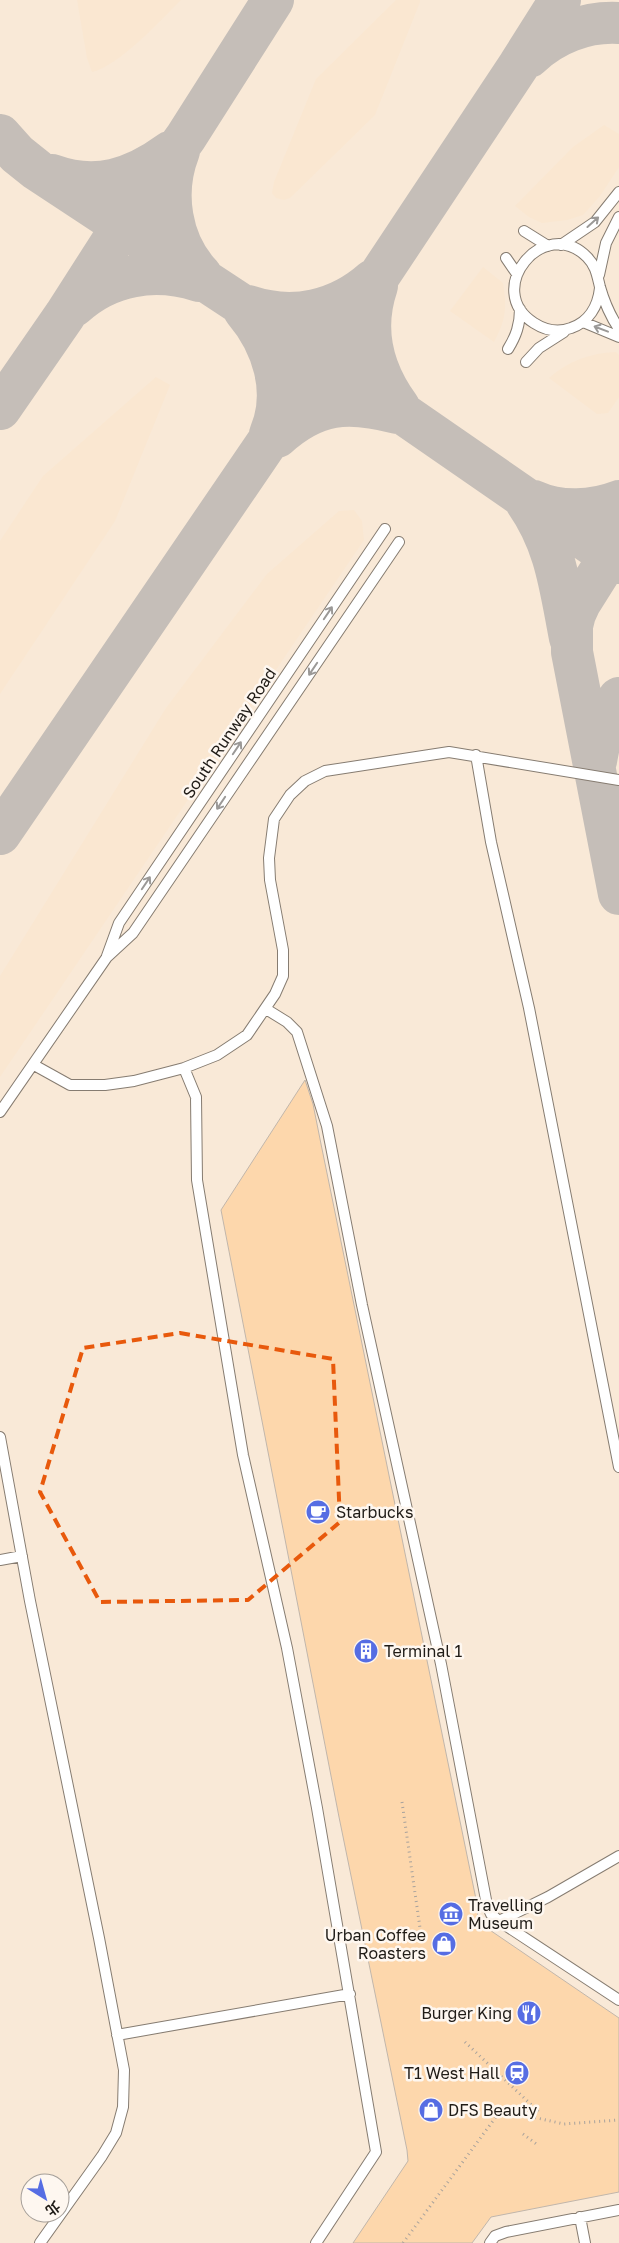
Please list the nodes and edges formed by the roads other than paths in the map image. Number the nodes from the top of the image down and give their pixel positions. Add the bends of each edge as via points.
1 (619, 192) edge
2 (619, 217) edge
3 (524, 231) dead end
4 (561, 245) junction
5 (548, 246) junction
6 (506, 258) dead end
7 (517, 274) junction
8 (599, 276) junction
9 (600, 288) junction
10 (520, 309) junction
11 (583, 322) junction
12 (570, 329) junction
13 (619, 329) edge
14 (619, 337) edge
15 (508, 349) dead end
16 (526, 362) dead end
17 (385, 529) dead end
18 (399, 542) dead end
19 (476, 755) junction
20 (619, 780) edge
21 (106, 957) junction
22 (266, 1009) junction
23 (34, 1065) junction
24 (184, 1068) junction
25 (0, 1112) edge
26 (0, 1437) edge
27 (619, 1467) edge
28 (22, 1556) junction
29 (0, 1560) edge
30 (619, 1856) edge
31 (499, 1921) junction
32 (350, 1994) junction
33 (619, 2000) edge
34 (117, 2035) junction
35 (619, 2210) edge
36 (580, 2217) junction
37 (40, 2243) edge
38 (316, 2243) edge
39 (490, 2243) edge
40 (585, 2243) edge

4 -> 1 lane via 595,222
2 - 8 lane via 606,243
3 - 5 lane
4 - 5 lane
4 - 8 lane via 585,255
5 - 7 lane via 526,259
6 - 7 lane
7 - 10 lane via 515,297
8 - 9 lane
9 - 11 lane via 593,312
9 - 13 lane
10 - 12 lane via 528,320 541,328 555,331
10 - 15 lane via 520,323
11 - 12 lane
14 -> 11 lane
12 - 16 lane via 539,348
21 -> 17 lane, South Runway Road via 118,923
18 -> 21 lane, South Runway Road via 133,933
19 - 20 lane
19 - 22 lane via 449,752 325,771 305,781 290,795 274,819 271,839 270,880 284,964 283,976
19 - 27 lane
21 - 23 lane, South Runway Road
22 - 24 lane via 247,1035 233,1046 217,1056
22 - 31 lane via 297,1032 326,1126 441,1664 487,1905
23 - 24 lane via 70,1085 134,1082
23 - 25 lane, South Runway Road
24 - 32 lane via 196,1097 197,1180 243,1455 287,1648
26 - 28 lane
28 - 29 lane
28 - 34 lane
30 - 31 lane
31 - 33 lane
32 - 34 lane
32 - 38 lane via 376,2152
34 - 37 lane via 124,2070 123,2107 116,2133
35 - 36 lane
36 - 39 lane via 506,2232 495,2236
36 - 40 lane

